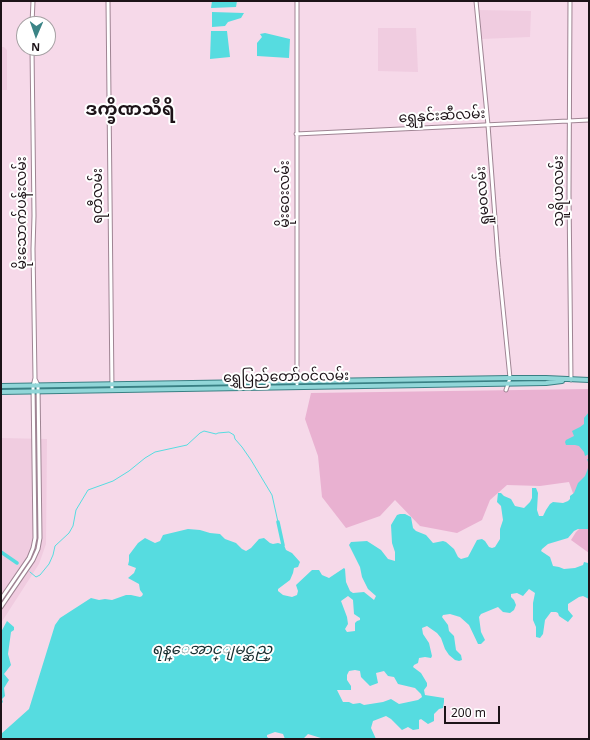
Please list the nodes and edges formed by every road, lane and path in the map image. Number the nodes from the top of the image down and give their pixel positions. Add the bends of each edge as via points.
1 (33, 1) edge
2 (108, 1) edge
3 (297, 1) edge
4 (476, 1) edge
5 (570, 1) edge
6 (32, 16) edge
7 (32, 56) edge
8 (589, 120) edge
9 (569, 122) junction
10 (488, 125) junction
11 (296, 134) junction
12 (510, 378) junction
13 (571, 380) junction
14 (589, 380) edge
15 (297, 382) junction
16 (112, 384) junction
17 (508, 384) junction
18 (1, 386) edge
19 (36, 386) junction
20 (297, 387) junction
21 (112, 390) junction
22 (506, 390) dead end
23 (36, 391) junction
24 (1, 392) edge
25 (1, 599) edge
26 (1, 607) edge

1 - 6 street
2 - 16 street, ရတီလမ်း
3 - 11 street, မိုးဝေးလမ်း
4 - 10 street, ရှုမဝလမ်း
5 - 9 street, သူရိယလမ်း
7 - 19 street, မိုးသောက်ပန်းလမ်း
8 - 9 street, ရွှေနှင်းဆီလမ်း
9 - 10 street, ရွှေနှင်းဆီလမ်း
9 - 13 street, သူရိယလမ်း
10 - 11 street, ရွှေနှင်းဆီလမ်း
10 - 12 street, ရှုမဝလမ်း
11 - 15 street, မိုးဝေးလမ်း
12 - 13 main road, ရွှေပြည်တော်ဝင်လမ်း
12 - 15 main road, ရွှေပြည်တော်ဝင်လမ်း
12 - 17 street, ရှုမဝလမ်း
13 - 14 main road, ရွှေပြည်တော်ဝင်လမ်း
13 - 17 main road, ရွှေပြည်တော်ဝင်လမ်း
15 - 16 main road, ရွှေပြည်တော်ဝင်လမ်း
15 - 20 street, မိုးဝေးလမ်း
16 - 19 main road, ရွှေပြည်တော်ဝင်လမ်း
16 - 21 street, ရတီလမ်း
17 - 20 main road, ရွှေပြည်တော်ဝင်လမ်း
17 - 22 street, ရှုမဝလမ်း
18 - 19 main road, ရွှေပြည်တော်ဝင်လမ်း
19 - 23 street
20 - 21 main road, ရွှေပြည်တော်ဝင်လမ်း
21 - 23 main road, ရွှေပြည်တော်ဝင်လမ်း
23 - 24 main road, ရွှေပြည်တော်ဝင်လမ်း
23 - 25 street via 35,538 29,558
23 - 26 street via 40,538 33,560

